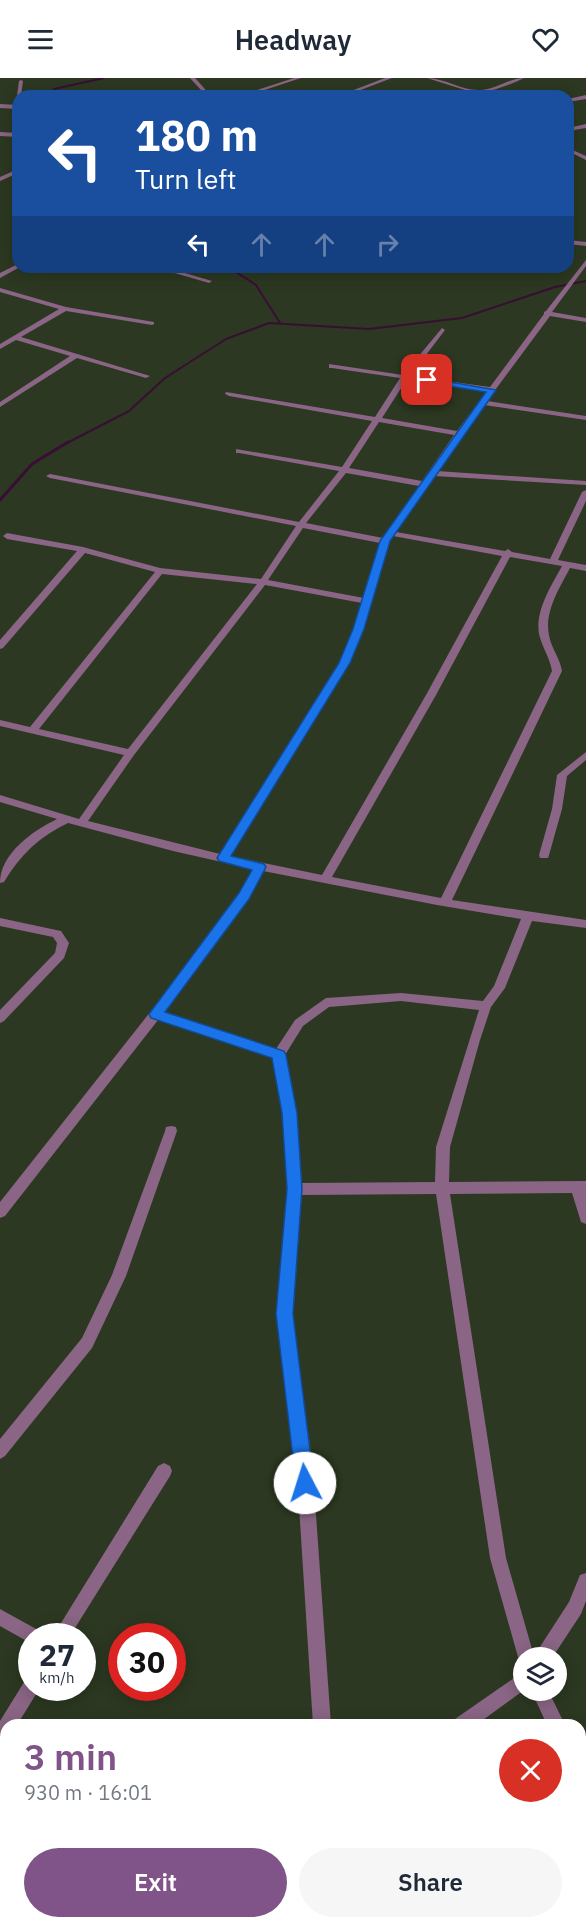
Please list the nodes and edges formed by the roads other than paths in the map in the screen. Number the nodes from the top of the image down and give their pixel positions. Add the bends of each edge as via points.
1 (192, 78) edge
2 (299, 78) edge
3 (390, 78) edge
4 (429, 78) edge
5 (522, 78) edge
6 (21, 81) dead end
7 (20, 90) edge
8 (203, 90) edge
9 (260, 90) edge
10 (357, 90) edge
11 (470, 90) edge
12 (483, 90) edge
13 (586, 262) edge
14 (180, 273) edge
15 (209, 281) dead end
16 (0, 290) edge
17 (65, 309) junction
18 (546, 313) junction
19 (586, 320) edge
20 (152, 323) dead end
21 (442, 330) dead end
22 (16, 338) junction
23 (0, 347) edge
24 (75, 356) junction
25 (332, 366) dead end
26 (146, 376) dead end
27 (405, 377) junction
28 (492, 390) junction
29 (229, 394) dead end
30 (483, 403) junction
31 (0, 405) edge
32 (377, 418) junction
33 (586, 418) edge
34 (459, 434) junction
35 (239, 451) dead end
36 (345, 469) junction
37 (430, 473) junction
38 (50, 476) dead end
39 (586, 483) edge
40 (424, 484) junction
41 (586, 492) edge
42 (302, 524) junction
43 (7, 536) dead end
44 (388, 537) junction
45 (83, 550) junction
46 (508, 552) junction
47 (554, 560) junction
48 (568, 564) junction
49 (586, 568) edge
50 (160, 571) junction
51 (263, 582) junction
52 (365, 601) junction
53 (0, 646) edge
54 (0, 723) edge
55 (32, 731) junction
56 (130, 753) junction
57 (586, 755) edge
58 (0, 798) edge
59 (66, 819) junction
60 (82, 823) junction
61 (544, 855) dead end
62 (223, 858) junction
63 (260, 867) junction
64 (0, 879) edge
65 (325, 880) junction
66 (445, 902) junction
67 (528, 917) junction
68 (0, 922) edge
69 (586, 924) edge
70 (486, 1006) junction
71 (155, 1014) junction
72 (0, 1018) edge
73 (279, 1055) junction
74 (171, 1131) dead end
75 (442, 1186) junction
76 (581, 1187) edge
77 (295, 1189) junction
78 (5, 1196) edge
79 (0, 1212) edge
80 (586, 1218) edge
81 (0, 1451) edge
82 (164, 1471) dead end
83 (586, 1581) edge
84 (0, 1617) edge
85 (69, 1623) edge
86 (18, 1628) edge
87 (523, 1647) edge
88 (549, 1647) edge
89 (513, 1687) edge
90 (22, 1701) edge
91 (544, 1701) edge
92 (11, 1719) edge
93 (322, 1719) edge
94 (469, 1719) edge
95 (553, 1719) edge

1 - 8 street
2 - 9 street
3 - 10 street
4 - 11 street
5 - 12 street
6 - 7 street
13 - 18 street
14 - 15 street
16 - 17 street
17 - 20 street
17 - 22 street
18 - 19 street
18 - 28 street
21 - 27 street
22 - 23 street
22 - 24 street
24 - 26 street
24 - 31 street
25 - 27 street
27 - 28 street
27 - 32 street
28 - 30 street
29 - 32 street
30 - 33 street
30 - 34 street
32 - 34 street
32 - 36 street
34 - 37 street
35 - 36 street
36 - 40 street
36 - 42 street
37 - 39 street
37 - 40 street
38 - 42 street
40 - 44 street
41 - 47 street
42 - 44 street
42 - 51 street
43 - 45 street
44 - 46 street
44 - 52 street
45 - 50 street
45 - 53 street
46 - 47 street
46 - 65 street
47 - 48 street
48 - 49 street
48 - 66 street via 556,585 543,626 544,638 556,655 557,670
50 - 51 street
50 - 55 street
51 - 52 street
51 - 56 street
52 - 62 street via 344,663
54 - 55 street
55 - 56 street
56 - 60 street
57 - 61 street via 562,775
58 - 59 street
59 - 60 street
59 - 64 street via 26,842
60 - 62 street
62 - 63 street
63 - 65 street
63 - 71 street via 244,896
65 - 66 street
66 - 67 street
67 - 69 street
67 - 70 street via 499,988
68 - 72 street via 57,933 63,943 60,955
70 - 73 street via 401,997 326,1003 298,1023
70 - 75 street via 443,1147
71 - 73 street
71 - 78 street
73 - 77 street via 290,1113
74 - 81 street via 120,1276 87,1343
75 - 76 street
75 - 77 street
75 - 87 street via 498,1558
76 - 80 street
77 - 93 street via 284,1314 304,1459
78 - 79 street
82 - 85 street
83 - 88 street via 575,1608
84 - 86 street
89 - 94 street
90 - 92 street
91 - 95 street

